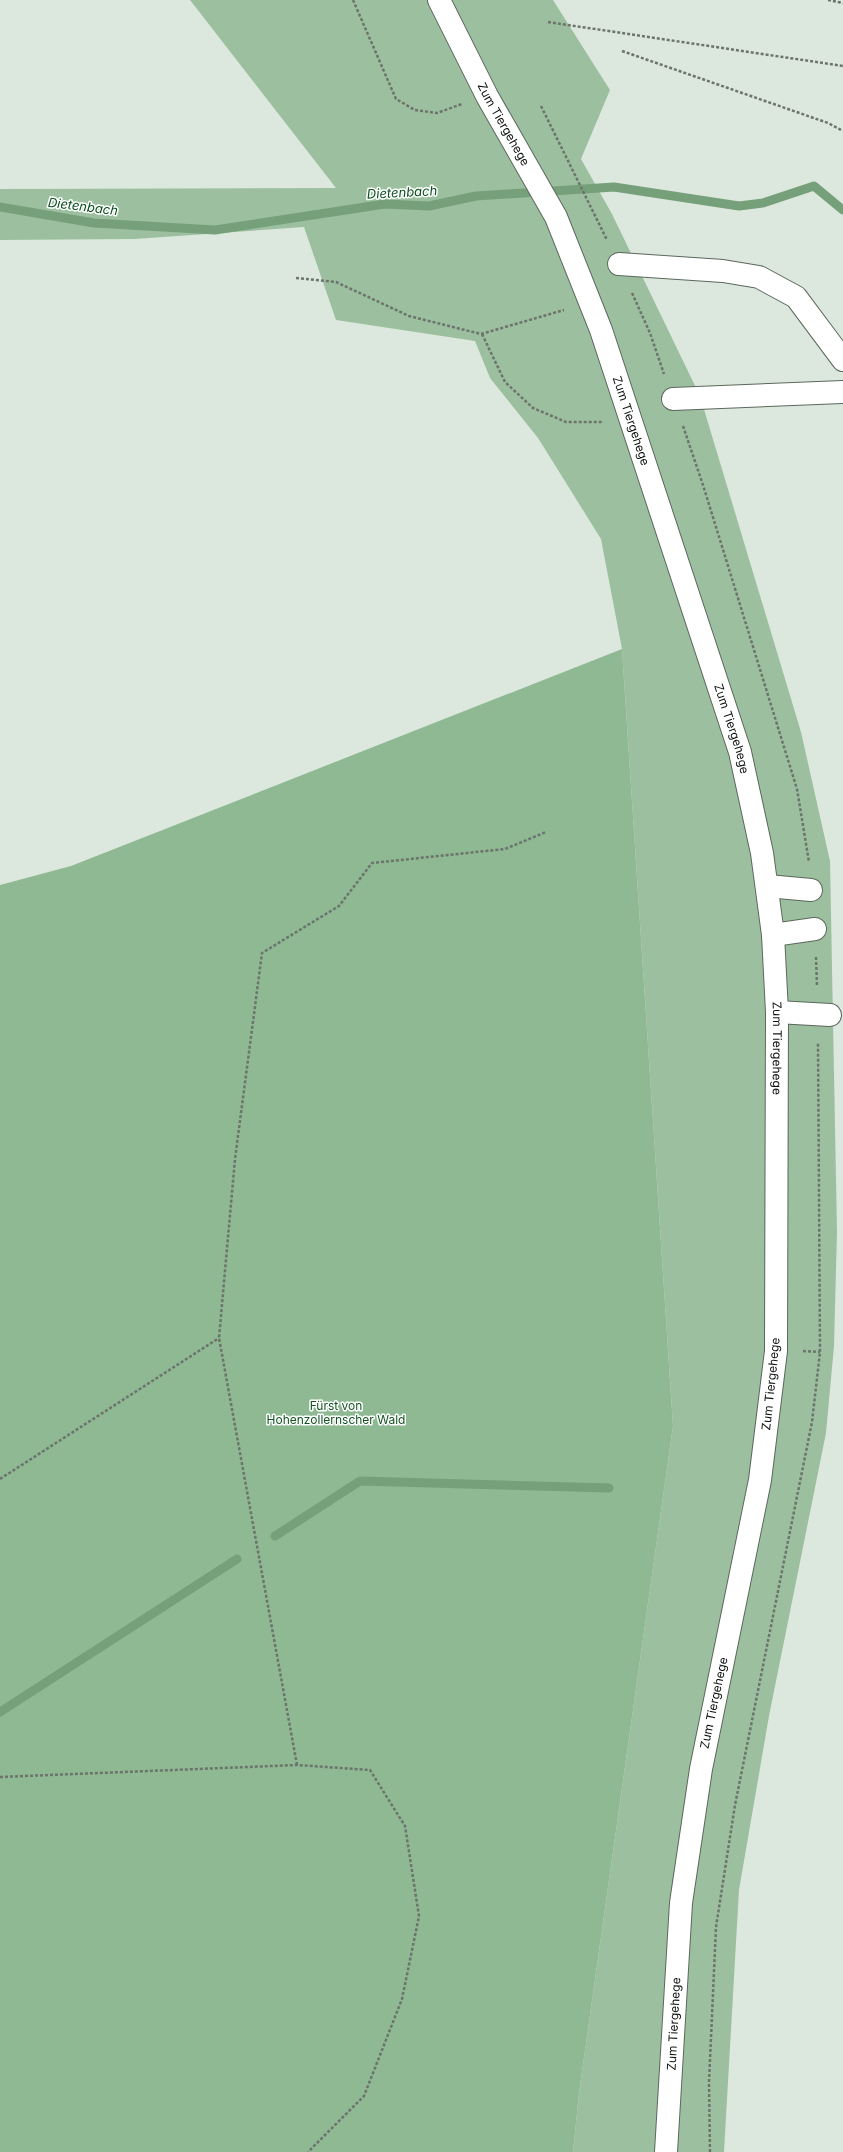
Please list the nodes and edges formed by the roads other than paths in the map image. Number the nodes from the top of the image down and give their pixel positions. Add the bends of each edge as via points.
1 (439, 0) edge
2 (619, 264) road end
3 (843, 360) edge
4 (843, 392) edge
5 (673, 399) road end
6 (811, 880) road end
7 (767, 886) junction
8 (815, 929) dead end
9 (773, 935) junction
10 (777, 1012) junction
11 (830, 1015) dead end
12 (666, 2152) edge

1 - 7 street, Zum Tiergehege via 487,96 556,217 591,302 740,752
2 - 3 street via 723,271 760,277 796,297
4 - 5 street
6 - 7 street
7 - 9 street, Zum Tiergehege
8 - 9 street
9 - 10 street, Zum Tiergehege
10 - 11 street
10 - 12 street, Zum Tiergehege via 776,1351 760,1480 701,1769 681,1903

